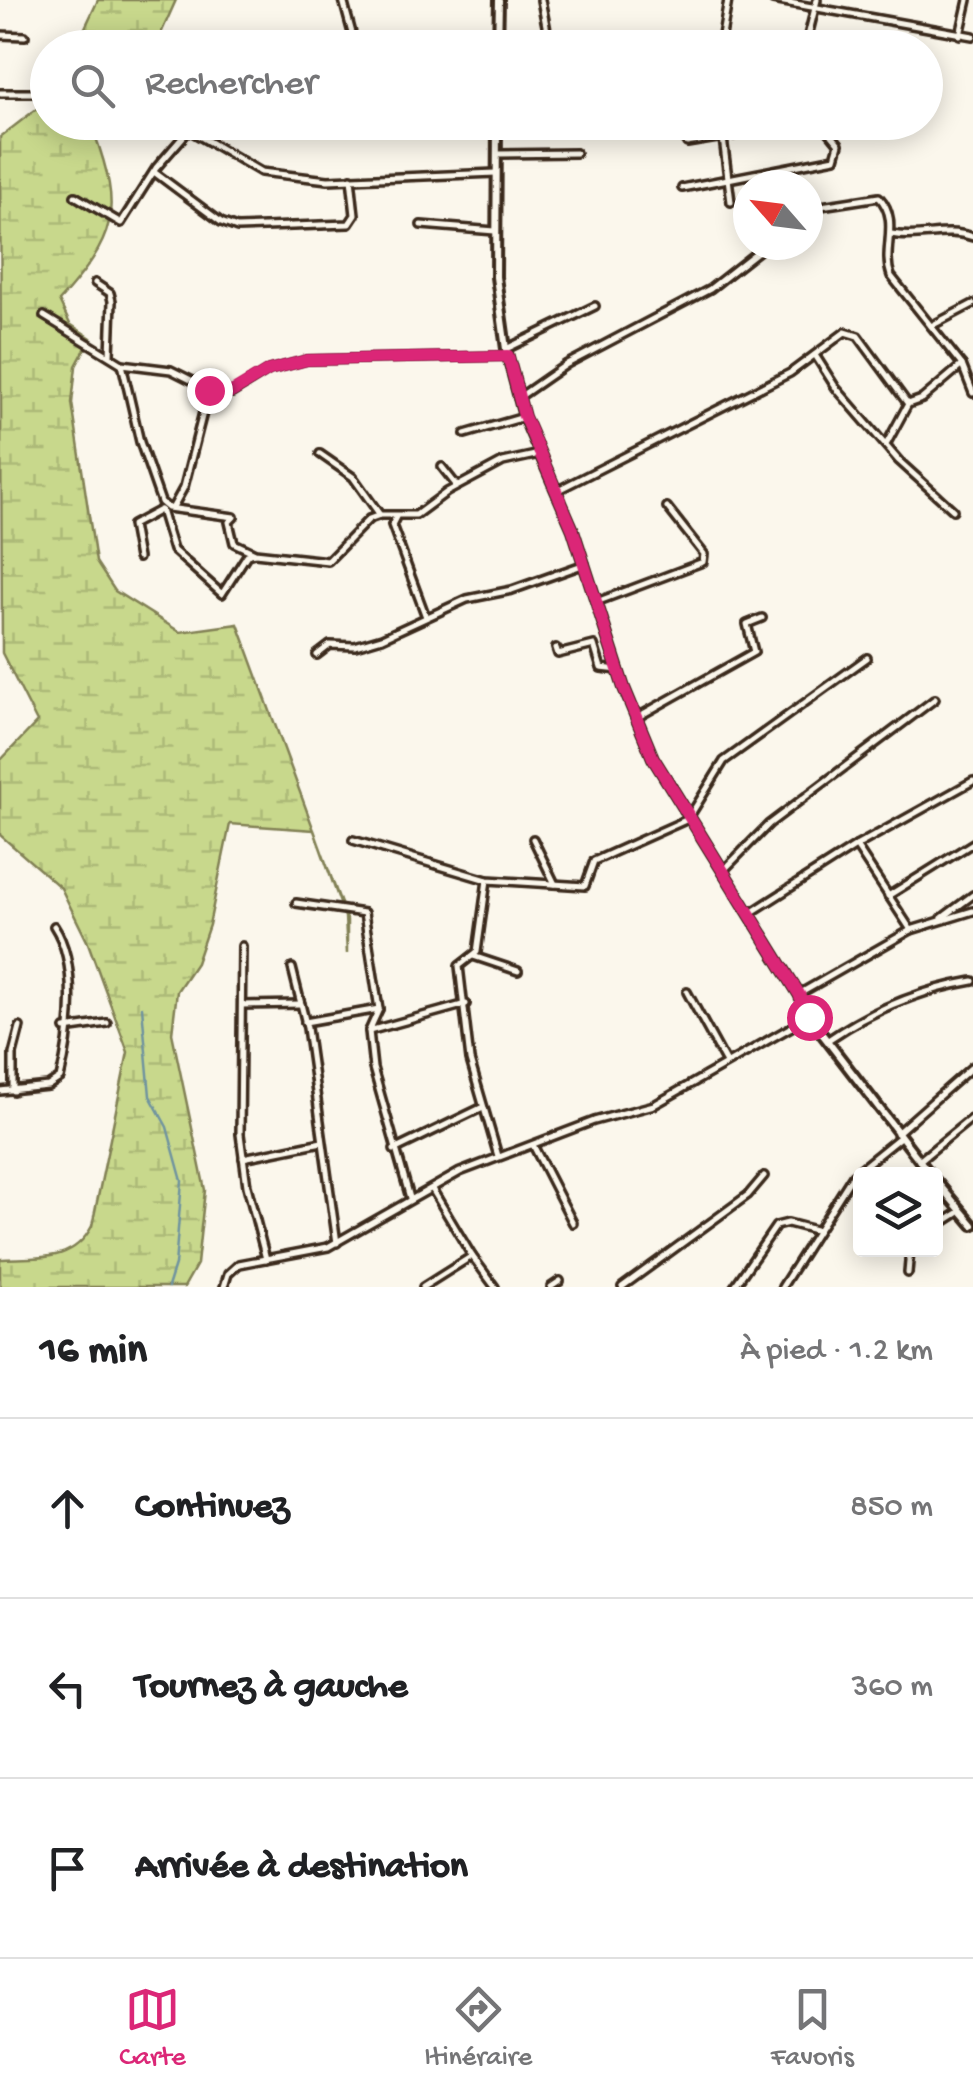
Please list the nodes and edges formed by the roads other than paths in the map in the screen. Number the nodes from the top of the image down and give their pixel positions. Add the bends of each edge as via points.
1 (343, 0) edge
2 (499, 0) edge
3 (541, 0) edge
4 (728, 0) edge
5 (773, 0) edge
6 (968, 0) edge
7 (816, 4) edge
8 (351, 30) edge
9 (498, 30) edge
10 (547, 30) edge
11 (723, 30) edge
12 (810, 30) edge
13 (942, 30) edge
14 (943, 30) edge
15 (0, 35) edge
16 (960, 35) junction
17 (25, 36) dead end
18 (973, 36) edge
19 (30, 92) edge
20 (0, 93) edge
21 (181, 140) edge
22 (206, 140) edge
23 (497, 140) edge
24 (703, 140) edge
25 (720, 140) edge
26 (836, 140) edge
27 (686, 142) dead end
28 (497, 154) junction
29 (576, 154) dead end
30 (154, 172) junction
31 (496, 174) junction
32 (727, 177) junction
33 (351, 178) junction
34 (682, 188) dead end
35 (75, 196) dead end
36 (731, 202) dead end
37 (823, 206) edge
38 (422, 225) dead end
39 (495, 231) junction
40 (891, 234) junction
41 (973, 237) edge
42 (747, 260) edge
43 (95, 283) dead end
44 (973, 304) edge
45 (596, 306) dead end
46 (44, 316) dead end
47 (931, 326) junction
48 (507, 353) junction
49 (110, 355) junction
50 (814, 355) junction
51 (122, 364) junction
52 (962, 365) junction
53 (211, 392) junction
54 (973, 393) edge
55 (518, 398) junction
56 (908, 404) junction
57 (524, 416) junction
58 (465, 434) dead end
59 (886, 444) junction
60 (320, 454) dead end
61 (540, 454) junction
62 (442, 466) dead end
63 (456, 486) junction
64 (556, 492) junction
65 (666, 507) dead end
66 (167, 508) junction
67 (953, 510) dead end
68 (380, 515) junction
69 (396, 516) junction
70 (256, 553) junction
71 (138, 558) dead end
72 (586, 564) junction
73 (599, 601) junction
74 (426, 617) junction
75 (762, 618) dead end
76 (556, 648) dead end
77 (317, 655) dead end
78 (867, 658) dead end
79 (619, 670) junction
80 (935, 699) dead end
81 (636, 718) junction
82 (973, 780) edge
83 (688, 819) junction
84 (533, 839) dead end
85 (353, 840) dead end
86 (973, 842) edge
87 (856, 846) junction
88 (722, 873) junction
89 (487, 880) junction
90 (555, 884) junction
91 (973, 895) edge
92 (888, 896) junction
93 (296, 903) dead end
94 (973, 911) edge
95 (748, 916) junction
96 (936, 923) junction
97 (54, 926) dead end
98 (911, 930) junction
99 (242, 946) dead end
100 (473, 956) junction
101 (292, 968) dead end
102 (518, 970) dead end
103 (973, 980) edge
104 (688, 992) dead end
105 (799, 994) junction
106 (301, 1004) junction
107 (466, 1004) junction
108 (242, 1006) junction
109 (379, 1009) junction
110 (809, 1017) junction
111 (305, 1022) junction
112 (106, 1024) dead end
113 (20, 1027) dead end
114 (65, 1029) junction
115 (369, 1031) junction
116 (828, 1040) junction
117 (726, 1063) junction
118 (973, 1066) edge
119 (0, 1091) edge
120 (13, 1092) junction
121 (482, 1108) junction
122 (973, 1117) edge
123 (898, 1135) junction
124 (322, 1142) junction
125 (533, 1144) junction
126 (394, 1150) junction
127 (498, 1156) junction
128 (243, 1158) junction
129 (919, 1161) junction
130 (924, 1167) edge
131 (764, 1176) dead end
132 (432, 1188) junction
133 (943, 1189) edge
134 (410, 1198) junction
135 (961, 1211) junction
136 (573, 1223) dead end
137 (943, 1223) edge
138 (973, 1226) edge
139 (816, 1230) junction
140 (337, 1243) junction
141 (472, 1256) junction
142 (909, 1257) edge
143 (266, 1259) junction
144 (908, 1273) dead end
145 (560, 1281) dead end
146 (224, 1287) edge
147 (423, 1287) edge
148 (495, 1287) edge
149 (551, 1287) edge
150 (622, 1287) edge
151 (734, 1287) edge
152 (782, 1287) edge

1 - 8 street
2 - 9 street
3 - 10 street
4 - 11 street
5 - 7 street
6 - 16 street
7 - 12 street
7 - 13 street
14 - 16 street
15 - 17 street
16 - 18 street
19 - 20 street
21 - 30 street
22 - 33 street via 261,172
23 - 28 street
24 - 27 street
25 - 32 street
26 - 32 street via 835,158
28 - 29 street
28 - 31 street
30 - 33 street via 237,228 349,224 356,216
30 - 35 street via 121,223
31 - 33 street
31 - 39 street
32 - 34 street
32 - 36 street
37 - 40 street via 880,197 890,211
38 - 39 street
39 - 48 street
40 - 41 street via 924,237 949,230
40 - 47 street via 885,261 891,276
42 - 55 street via 710,289
43 - 49 street via 112,301
44 - 47 street
45 - 48 street
46 - 49 street
47 - 52 street
48 - 53 street via 307,360 269,370 232,392
48 - 55 street
49 - 51 street
50 - 56 street via 854,332
50 - 59 street
50 - 64 street
51 - 53 street via 171,370
51 - 66 street via 140,442
52 - 54 street
52 - 56 street
53 - 66 street via 184,487
55 - 57 street
56 - 59 street
57 - 58 street
57 - 61 street
59 - 67 street
60 - 68 street via 353,477
61 - 63 street via 503,462
61 - 64 street
62 - 63 street
63 - 69 street via 416,515
64 - 72 street
65 - 73 street via 704,554 703,562
66 - 70 street via 234,517 234,542
66 - 70 street via 172,550 222,594 247,556
66 - 71 street via 132,525
68 - 69 street
68 - 70 street via 328,562
69 - 74 street via 392,524
72 - 73 street
72 - 74 street
73 - 79 street
74 - 77 street via 382,638 330,645
75 - 81 street via 747,624 754,652
76 - 79 street via 565,656 594,646 601,668
78 - 83 street via 724,761
79 - 81 street
80 - 88 street via 769,824
81 - 83 street
82 - 87 street
83 - 88 street
83 - 90 street via 594,862 584,886
84 - 90 street
85 - 89 street
86 - 92 street
87 - 92 street
87 - 95 street
88 - 95 street
89 - 90 street
89 - 100 street
91 - 96 street
92 - 98 street
93 - 109 street via 364,913
94 - 96 street
95 - 105 street
96 - 98 street
97 - 114 street via 66,945 70,981
98 - 105 street
99 - 108 street
100 - 102 street
100 - 107 street via 459,966
101 - 106 street
103 - 116 street via 868,1012
104 - 117 street
105 - 110 street
106 - 108 street
106 - 111 street
107 - 115 street
107 - 121 street
108 - 128 street
109 - 111 street
109 - 115 street
110 - 116 street
110 - 117 street
111 - 124 street
112 - 114 street
113 - 120 street
114 - 120 street via 57,1082
115 - 126 street
116 - 123 street
117 - 125 street via 654,1105
118 - 123 street
119 - 120 street
121 - 126 street
121 - 127 street
122 - 129 street
123 - 129 street
123 - 139 street via 852,1175
124 - 128 street
124 - 140 street
125 - 127 street
125 - 136 street
126 - 134 street
127 - 132 street
128 - 143 street
129 - 130 street
131 - 150 street via 748,1195
132 - 134 street
132 - 141 street
133 - 135 street
134 - 140 street
135 - 137 street
135 - 138 street
139 - 151 street via 781,1223
139 - 152 street
140 - 143 street
141 - 147 street
141 - 148 street
142 - 144 street
143 - 146 street via 232,1267
145 - 149 street

